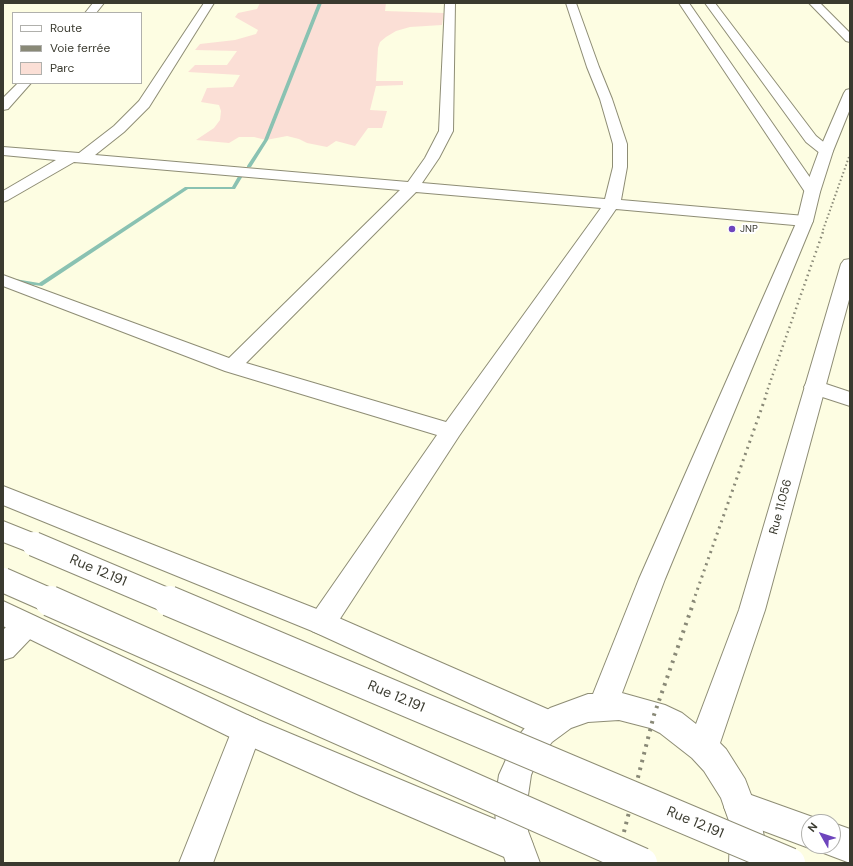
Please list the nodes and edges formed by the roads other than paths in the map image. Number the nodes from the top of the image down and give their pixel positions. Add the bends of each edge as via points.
1 (99, 3) edge
2 (209, 3) edge
3 (450, 3) edge
4 (571, 3) edge
5 (684, 3) edge
6 (710, 3) edge
7 (814, 3) edge
8 (91, 12) edge
9 (850, 39) edge
10 (24, 84) edge
11 (850, 93) edge
12 (3, 106) edge
13 (3, 151) edge
14 (826, 151) junction
15 (77, 158) junction
16 (412, 187) junction
17 (812, 192) junction
18 (3, 197) edge
19 (612, 204) junction
20 (805, 221) junction
21 (850, 264) edge
22 (3, 280) edge
23 (232, 366) junction
24 (814, 387) junction
25 (850, 398) edge
26 (451, 431) junction
27 (3, 495) edge
28 (3, 531) edge
29 (3, 580) edge
30 (15, 619) edge
31 (322, 623) junction
32 (3, 648) edge
33 (602, 706) junction
34 (550, 725) junction
35 (247, 730) junction
36 (703, 747) junction
37 (740, 807) junction
38 (801, 829) edge
39 (519, 854) edge
40 (196, 863) edge
41 (642, 863) edge
42 (746, 863) edge
43 (790, 863) edge

1 - 8 street
2 - 15 street via 144,104 119,129
3 - 16 street via 446,131 432,158
4 - 19 street via 620,144 620,167
5 - 17 street
6 - 14 street via 811,139
7 - 9 street
10 - 12 street
11 - 14 street
13 - 15 street
14 - 17 street
15 - 16 street
15 - 18 street
16 - 19 street
16 - 23 street
17 - 20 street
19 - 20 street
19 - 26 street
20 - 33 street via 652,579
21 - 24 street, Rue 11.056
22 - 23 street
23 - 26 street
24 - 25 street
24 - 36 street, Rue 11.056 via 752,610
26 - 31 street
27 - 31 street
28 - 43 street, Rue 12.191, bridge
29 - 41 street, bridge
30 - 32 street
30 - 35 street
31 - 34 street
33 - 34 street via 574,712
33 - 36 street via 619,706 654,715 671,723
34 - 39 street via 525,752 515,775 511,816
35 - 39 street
35 - 40 street
36 - 37 street via 725,775
37 - 38 street
37 - 42 street via 747,837

